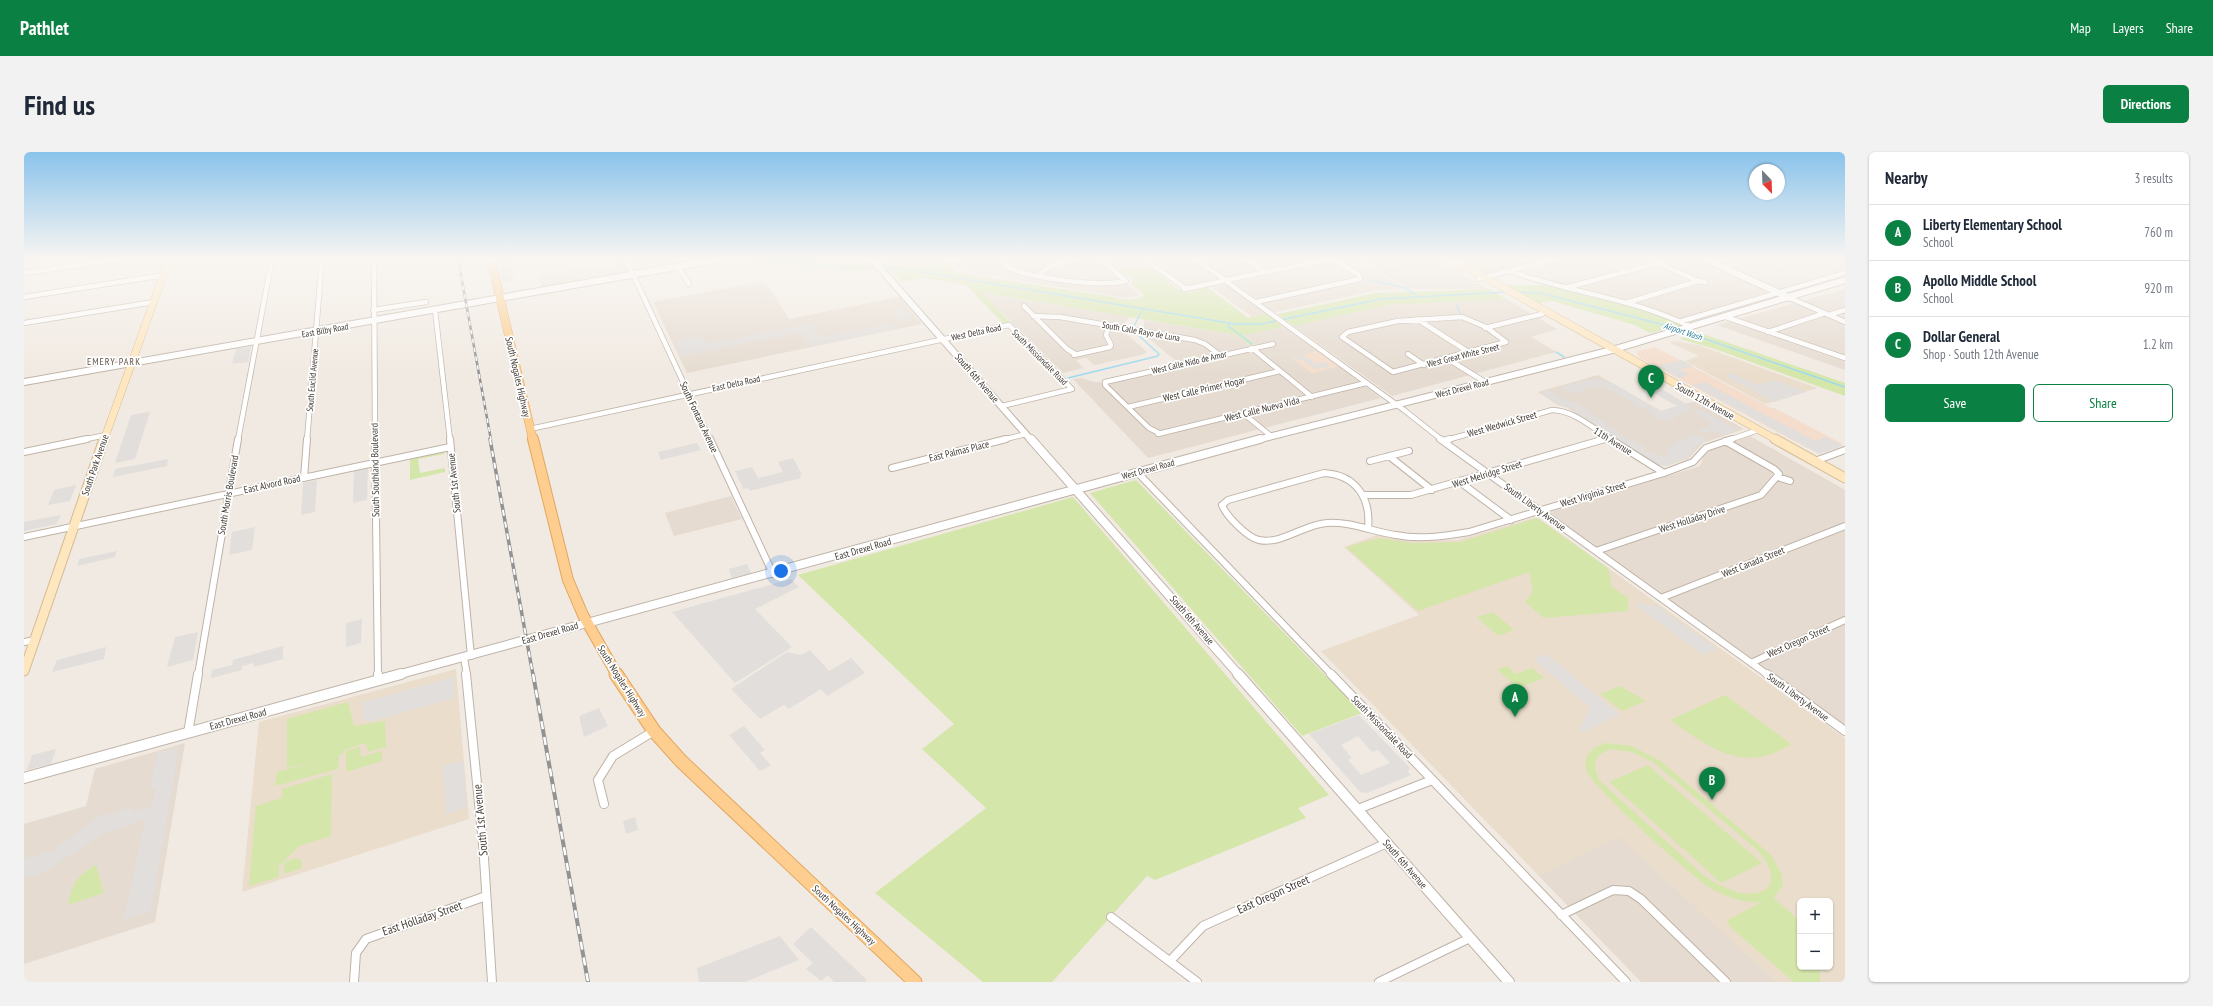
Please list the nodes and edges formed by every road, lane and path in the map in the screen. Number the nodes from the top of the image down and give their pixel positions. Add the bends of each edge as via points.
1 (156, 298) edge
2 (264, 298) edge
3 (319, 298) edge
4 (373, 298) edge
5 (500, 298) joint
6 (644, 298) edge
7 (907, 298) edge
8 (1250, 298) edge
9 (1275, 298) edge
10 (1511, 298) edge
11 (1521, 298) edge
12 (1603, 298) edge
13 (1642, 298) edge
14 (1761, 298) edge
15 (1790, 298) joint
16 (154, 302) junction
17 (426, 302) dead end
18 (1256, 302) junction
19 (1625, 303) junction
20 (1024, 306) dead end
21 (373, 310) junction
22 (435, 310) junction
23 (1845, 310) edge
24 (1542, 314) junction
25 (1827, 314) junction
26 (1034, 316) junction
27 (1726, 317) junction
28 (1417, 320) junction
29 (373, 321) junction
30 (1682, 321) junction
31 (1845, 322) edge
32 (24, 323) edge
33 (1566, 324) junction
34 (1009, 325) joint
35 (1109, 325) junction
36 (1485, 328) junction
37 (1689, 328) junction
38 (316, 331) junction
39 (1768, 332) junction
40 (943, 339) junction
41 (258, 342) junction
42 (1273, 344) dead end
43 (1252, 348) junction
44 (1612, 350) junction
45 (1470, 353) junction
46 (1408, 354) dead end
47 (1220, 355) junction
48 (1845, 358) edge
49 (1448, 359) junction
50 (130, 364) junction
51 (1424, 365) junction
52 (1280, 371) junction
53 (24, 382) edge
54 (1485, 382) junction
55 (1366, 383) junction
56 (688, 393) junction
57 (1312, 397) junction
58 (1396, 404) junction
59 (1002, 406) junction
60 (1128, 407) junction
61 (1561, 410) joint
62 (1244, 414) junction
63 (530, 428) junction
64 (1758, 430) junction
65 (1026, 434) junction
66 (106, 435) junction
67 (1271, 436) junction
68 (1608, 438) junction
69 (1443, 441) junction
70 (1725, 441) junction
71 (450, 447) junction
72 (1845, 450) edge
73 (1409, 451) dead end
74 (24, 452) edge
75 (1389, 456) junction
76 (1370, 461) dead end
77 (1815, 461) junction
78 (375, 462) junction
79 (892, 468) dead end
80 (1137, 472) junction
81 (1487, 473) junction
82 (1664, 473) junction
83 (1779, 476) junction
84 (304, 478) junction
85 (1845, 478) edge
86 (1790, 481) dead end
87 (1460, 482) junction
88 (1076, 489) junction
89 (1432, 490) junction
90 (229, 494) junction
91 (1363, 495) junction
92 (1539, 510) junction
93 (1511, 520) junction
94 (1845, 526) edge
95 (74, 527) junction
96 (1368, 530) junction
97 (24, 537) edge
98 (1596, 551) junction
99 (773, 574) junction
100 (1661, 598) junction
101 (1845, 620) edge
102 (588, 622) junction
103 (35, 640) junction
104 (24, 642) edge
105 (468, 657) junction
106 (1751, 662) junction
107 (24, 671) edge
108 (378, 681) junction
109 (1845, 730) edge
110 (654, 731) junction
111 (188, 732) junction
112 (24, 778) edge
113 (1432, 780) junction
114 (604, 804) dead end
115 (1358, 809) junction
116 (1387, 843) junction
117 (486, 896) junction
118 (1561, 915) junction
119 (1111, 917) dead end
120 (1470, 938) junction
121 (1170, 961) junction
122 (354, 982) edge
123 (492, 982) edge
124 (915, 982) edge
125 (1197, 982) edge
126 (1379, 982) edge
127 (1509, 982) edge
128 (1626, 982) edge
129 (1726, 982) edge

1 - 16 main road, South Park Avenue
2 - 41 street, South Morris Boulevard
3 - 38 street, South Euclid Avenue
4 - 21 street, South Southland Boulevard
5 - 22 street, East Bilby Road
5 - 63 main road, South Nogales Highway
6 - 56 street, South Fontana Avenue
7 - 40 street, South 6th Avenue
8 - 18 street, South Liberty Avenue
9 - 18 street
10 - 24 main road, South 12th Avenue
11 - 33 main road, South 12th Avenue
12 - 19 street
13 - 19 street
14 - 30 street
15 - 25 street
15 - 27 street, West Drexel Road
16 - 32 street
16 - 50 main road, South Park Avenue
17 - 21 street
18 - 55 street, South Liberty Avenue
19 - 30 street
20 - 26 street
21 - 29 street, South Southland Boulevard
22 - 29 street, East Bilby Road
22 - 71 street, South 1st Avenue
23 - 25 street
24 - 33 main road, South 12th Avenue
24 - 36 street
25 - 31 street
25 - 39 street
26 - 35 street, South Calle Rayo de Luna via 1044,315
26 - 35 street via 1074,354 1110,347 1106,335
27 - 37 street, West Drexel Road
27 - 39 street
28 - 36 street, West Great White Street via 1462,317 1471,319
28 - 45 street
28 - 51 street, West Great White Street via 1392,322 1342,335 1344,339 1393,372
29 - 38 street, East Bilby Road
29 - 78 street, South Southland Boulevard
30 - 37 street
33 - 44 main road, South 12th Avenue
34 - 40 street, West Delta Road
34 - 59 street, South Missiondale Road via 1072,389
35 - 47 street, South Calle Rayo de Luna via 1195,340
36 - 45 street, West Great White Street via 1502,337 1507,343
37 - 44 street, West Drexel Road
38 - 41 street, East Bilby Road
38 - 84 street, South Euclid Avenue
39 - 48 street
40 - 56 street, East Delta Road
40 - 59 street, South 6th Avenue
41 - 50 street, East Bilby Road
41 - 90 street, South Morris Boulevard via 249,375
42 - 43 street, West Calle Nido de Amor
43 - 47 street, West Calle Nido de Amor
43 - 52 street
44 - 54 street, West Drexel Road
44 - 64 main road, South 12th Avenue
45 - 49 street, West Great White Street
46 - 51 street
47 - 60 street, West Calle Nido de Amor via 1105,382 1105,386
49 - 51 street, West Great White Street
49 - 54 street
50 - 53 street, East Bilby Road
50 - 66 main road, South Park Avenue
52 - 57 street
52 - 60 street, West Calle Primer Hogar
54 - 58 street, West Drexel Road
55 - 57 street, West Calle Nueva Vida
55 - 58 street, South Liberty Avenue
56 - 63 street, East Delta Road
56 - 99 street, South Fontana Avenue
57 - 62 street, West Calle Nueva Vida
58 - 67 street, West Drexel Road
58 - 69 street, South Liberty Avenue
59 - 65 street, South 6th Avenue
60 - 62 street, West Calle Nueva Vida via 1149,428 1158,433
61 - 68 street, 11th Avenue
61 - 69 street, West Wedwick Street via 1552,410
62 - 67 street
63 - 102 main road, South Nogales Highway via 568,580
64 - 70 street, West Virginia Street
64 - 77 main road, South 12th Avenue
65 - 79 street, East Palmas Place
65 - 88 street, South 6th Avenue
66 - 74 street
66 - 95 main road, South Park Avenue
67 - 80 street, West Drexel Road
68 - 81 street, West Melridge Street
68 - 82 street, 11th Avenue
69 - 81 street, South Liberty Avenue
70 - 82 street, West Virginia Street via 1706,448 1693,462
70 - 83 street via 1774,469
71 - 78 street, East Alvord Road
71 - 105 street, South 1st Avenue
72 - 77 street
73 - 75 street
75 - 76 street
75 - 89 street
77 - 85 main road, South 12th Avenue
78 - 84 street, East Alvord Road
78 - 108 street, South Southland Boulevard
80 - 88 street, West Drexel Road
80 - 113 street, South Missiondale Road
81 - 87 street, West Melridge Street
81 - 92 street, South Liberty Avenue
82 - 92 street, West Virginia Street
83 - 86 street
83 - 98 street, West Holladay Drive via 1761,495 1754,498
84 - 90 street, East Alvord Road
87 - 89 street, West Melridge Street
87 - 93 street
88 - 99 street, East Drexel Road
88 - 115 street, South 6th Avenue
89 - 91 street, West Melridge Street via 1411,495
90 - 95 street, East Alvord Road
90 - 111 street, South Morris Boulevard
91 - 96 street via 1369,513
91 - 96 street, West Virginia Street via 1333,472 1219,504 1257,541 1324,524 1341,524
92 - 93 street, West Virginia Street
92 - 98 street, South Liberty Avenue
93 - 96 street, West Virginia Street via 1469,532 1428,538 1389,535
94 - 100 street, West Canada Street
95 - 97 street, East Alvord Road
95 - 103 main road, South Park Avenue
98 - 100 street, South Liberty Avenue
99 - 102 street, East Drexel Road
100 - 106 street, South Liberty Avenue
101 - 106 street, West Oregon Street
102 - 105 street, East Drexel Road
102 - 110 main road, South Nogales Highway via 618,678
103 - 104 street
103 - 107 main road, South Park Avenue
105 - 108 street, East Drexel Road
105 - 117 street, South 1st Avenue
106 - 109 street, South Liberty Avenue
108 - 111 street, East Drexel Road
110 - 114 street via 612,756 598,780
110 - 124 main road, South Nogales Highway via 712,791
111 - 112 street, East Drexel Road
113 - 115 street
113 - 118 street, South Missiondale Road
115 - 116 street, South 6th Avenue
116 - 120 street, South 6th Avenue
116 - 121 street, East Oregon Street via 1203,926
117 - 122 street, East Holladay Street via 358,943 354,954
117 - 123 street, South 1st Avenue
118 - 128 street, South Missiondale Road
118 - 129 street via 1613,890 1629,887
119 - 121 street
120 - 126 street
120 - 127 street, South 6th Avenue
121 - 125 street

